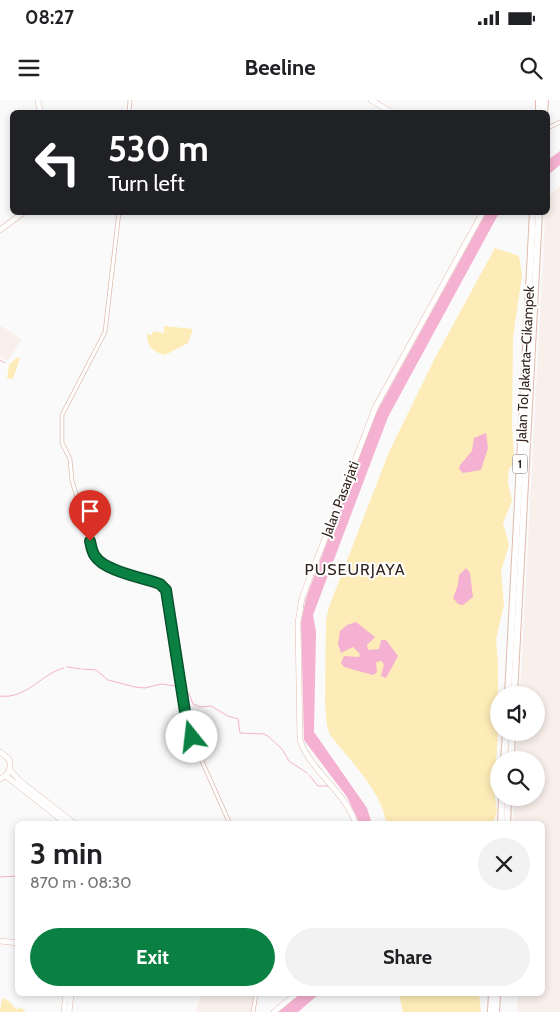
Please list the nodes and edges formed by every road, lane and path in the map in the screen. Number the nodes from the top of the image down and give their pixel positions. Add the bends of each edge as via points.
1 (371, 100) edge
2 (388, 110) edge
3 (16, 215) edge
4 (20, 215) edge
5 (119, 215) edge
6 (481, 215) edge
7 (533, 215) edge
8 (539, 215) edge
9 (0, 228) edge
10 (530, 278) junction
11 (525, 300) dead end
12 (522, 367) dead end
13 (523, 398) junction
14 (508, 686) edge
15 (514, 686) edge
16 (0, 752) edge
17 (10, 770) junction
18 (6, 776) junction
19 (0, 779) edge
20 (502, 806) edge
21 (508, 806) edge
22 (63, 821) edge
23 (71, 821) edge
24 (229, 821) edge
25 (355, 821) edge
26 (501, 821) edge
27 (507, 821) edge
28 (0, 941) edge
29 (15, 943) edge
30 (66, 996) edge
31 (71, 996) edge
32 (256, 996) edge
33 (294, 996) edge
34 (491, 996) edge
35 (499, 996) edge
36 (499, 996) edge
37 (64, 1012) edge
38 (69, 1012) edge
39 (253, 1012) edge
40 (274, 1012) edge
41 (490, 1012) edge
42 (496, 1012) edge
43 (500, 1012) edge

1 - 2 main road
3 - 9 main road
4 - 9 main road
5 - 24 street via 105,332 63,411 62,443 70,459 72,482 96,558 116,570 160,584 166,590 185,712 197,750
6 - 25 main road, Jalan Pasarjati via 376,406 300,606 300,740 346,803
7 - 10 highway, Jalan Tol Jakarta–Cikampek / 1
8 - 15 highway, Jalan Tol Jakarta–Cikampek / 1
10 - 11 highway
10 - 13 highway, Jalan Tol Jakarta–Cikampek / 1
12 - 13 highway
13 - 14 highway, Jalan Tol Jakarta–Cikampek / 1
16 - 17 main road via 9,759
17 - 18 main road
17 - 23 main road
18 - 19 main road
18 - 22 main road
20 - 26 highway
21 - 27 highway
28 - 29 main road
30 - 37 main road
31 - 38 main road
32 - 39 street
33 - 40 main road
34 - 41 highway
35 - 42 highway
36 - 43 highway

